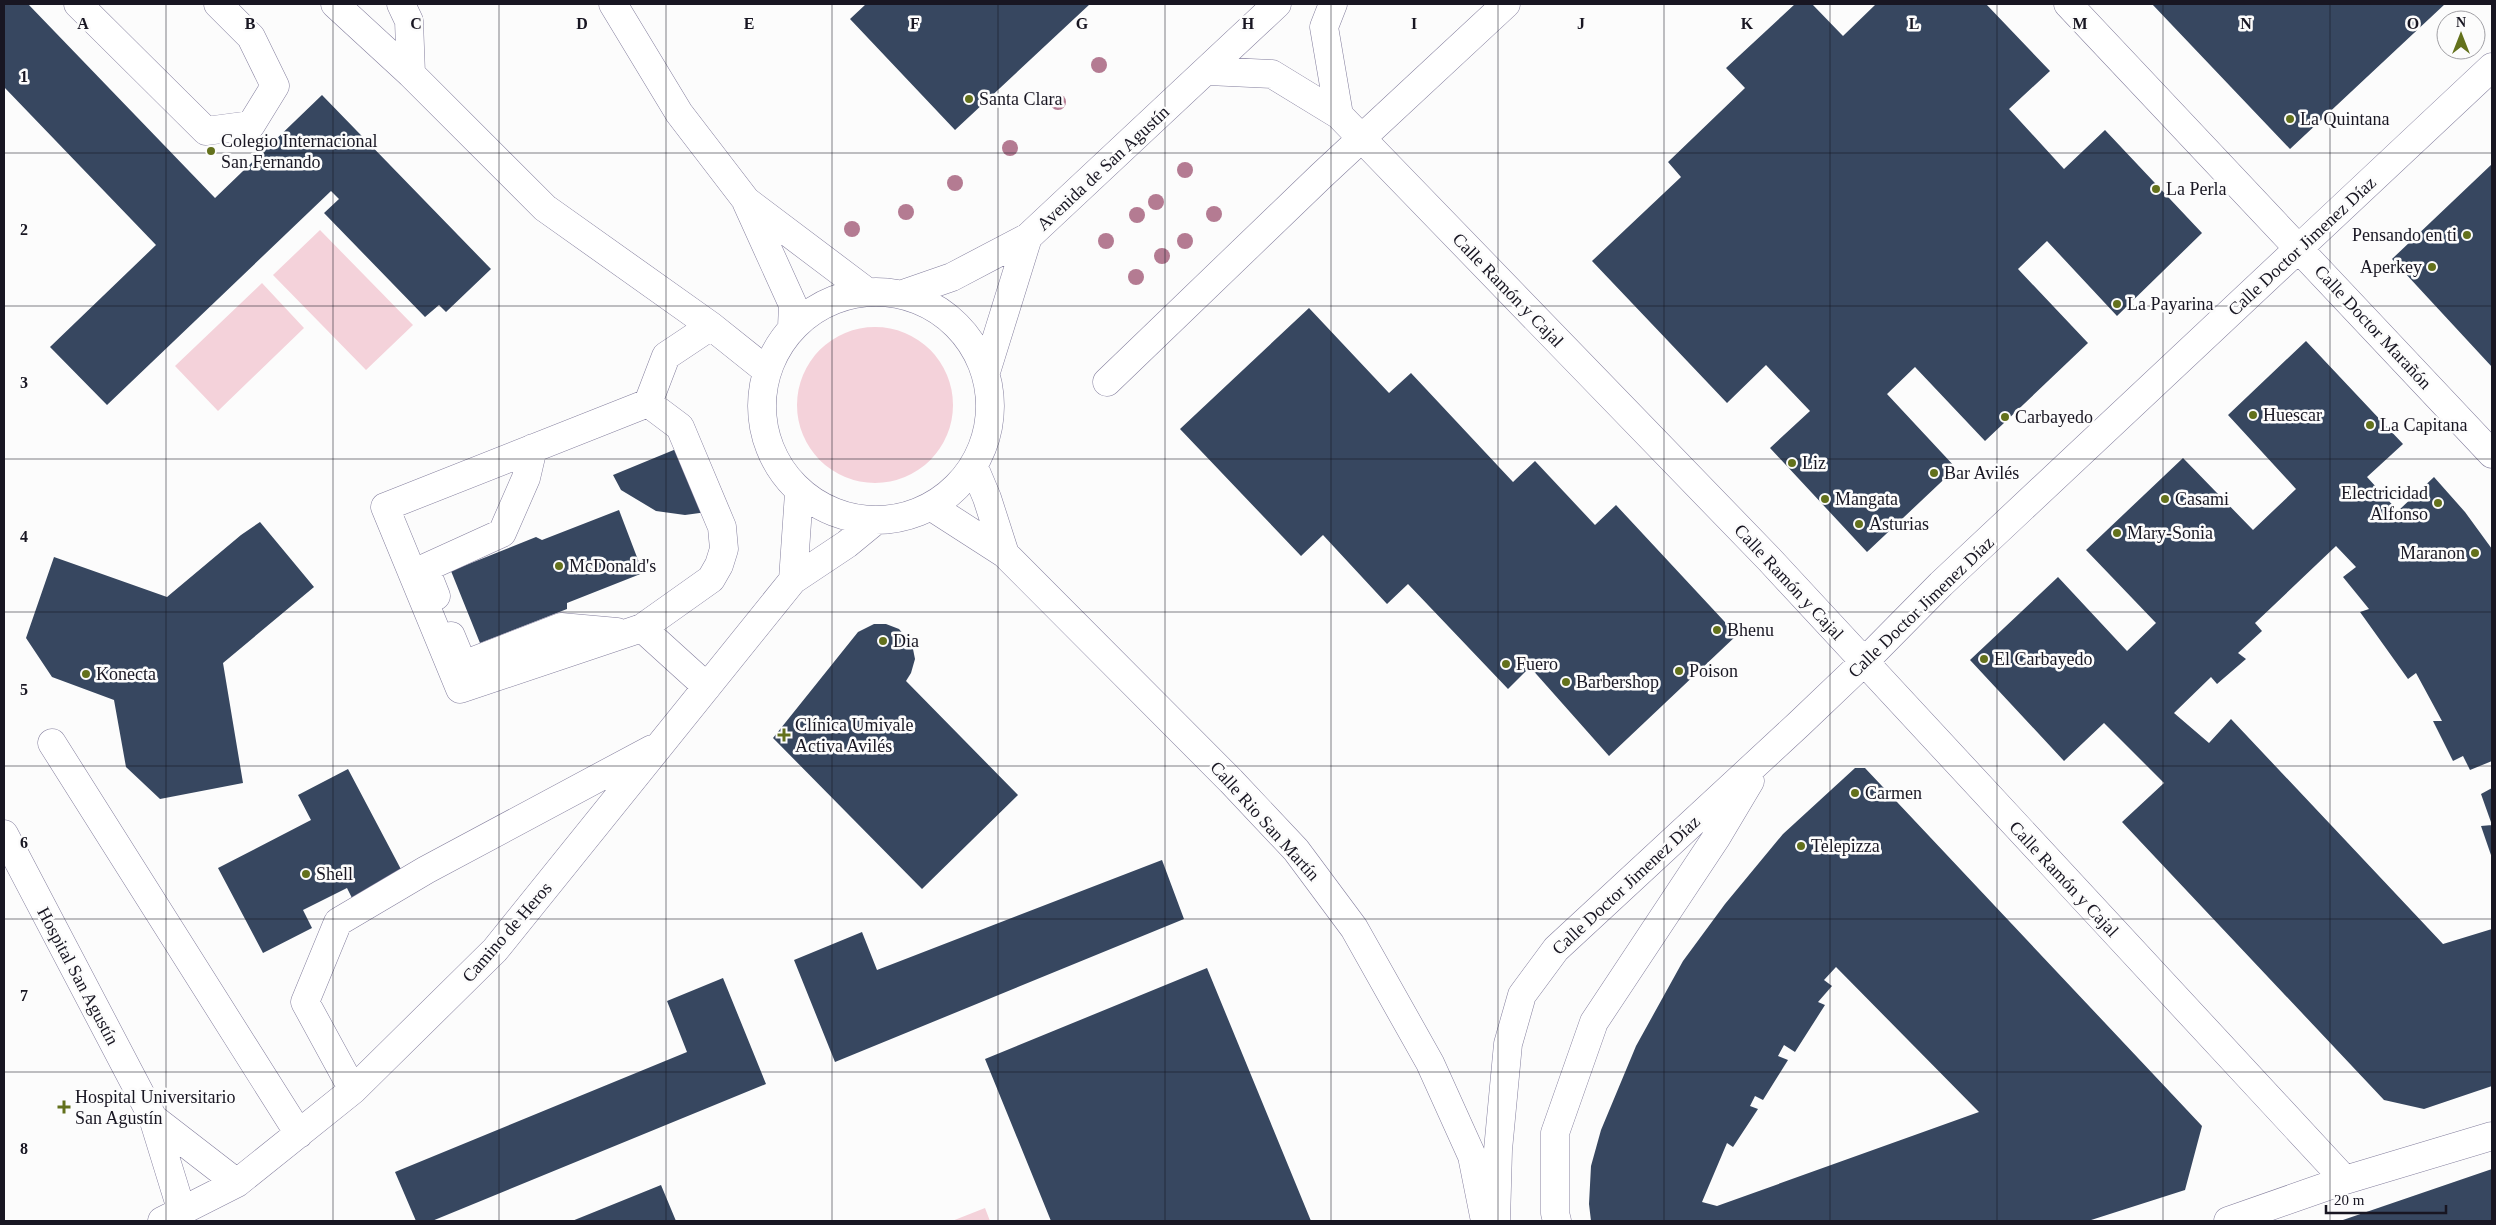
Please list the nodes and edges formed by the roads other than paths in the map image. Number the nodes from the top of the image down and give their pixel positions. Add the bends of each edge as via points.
1 (78, 4) edge
2 (218, 4) edge
3 (335, 4) edge
4 (401, 4) edge
5 (613, 4) edge
6 (1277, 4) edge
7 (1333, 4) edge
8 (1506, 4) edge
9 (2068, 4) edge
10 (2492, 67) edge
11 (1208, 71) junction
12 (411, 74) junction
13 (1339, 115) junction
14 (1362, 138) junction
15 (745, 199) junction
16 (1028, 237) junction
17 (2300, 248) junction
18 (866, 291) junction
19 (903, 294) junction
20 (711, 326) junction
21 (792, 327) junction
22 (766, 370) junction
23 (986, 372) junction
24 (1107, 382) dead end
25 (648, 403) junction
26 (533, 448) junction
27 (2492, 454) edge
28 (974, 467) junction
29 (799, 493) junction
30 (932, 507) junction
31 (874, 521) junction
32 (1005, 554) junction
33 (793, 580) junction
34 (634, 631) junction
35 (1863, 663) junction
36 (707, 686) junction
37 (52, 742) dead end
38 (662, 743) junction
39 (1767, 752) junction
40 (4, 834) edge
41 (354, 1090) junction
42 (153, 1118) junction
43 (299, 1134) junction
44 (2492, 1136) edge
45 (2345, 1180) junction
46 (237, 1183) junction
47 (172, 1217) edge
48 (1486, 1221) edge
49 (1496, 1221) edge
50 (1557, 1221) edge
51 (2228, 1221) edge

1 - 2 street via 206,131 251,125 275,86 251,37
3 - 12 street
4 - 12 street via 409,21
5 - 15 street via 679,113
6 - 11 street, Avenida de San Agustín
7 - 13 street via 1324,27
8 - 14 street
9 - 17 street, Calle Doctor Marañón
10 - 17 street, Calle Doctor Jimenez Díaz
11 - 13 street, Calle Ramón y Cajal via 1272,74
11 - 16 street, Avenida de San Agustín
12 - 20 street via 545,208
13 - 14 street, Calle Ramón y Cajal
14 - 24 street
14 - 35 street, Calle Ramón y Cajal via 1769,559
15 - 18 street
15 - 21 street via 793,305
16 - 19 street, Avenida de San Agustín via 952,277
16 - 23 street
17 - 27 street, Calle Doctor Marañón
17 - 35 street, Calle Doctor Jimenez Díaz via 1941,584
18 - 19 street
18 - 21 street via 846,295 814,309
19 - 23 street via 921,300 949,317 973,345
20 - 22 street
20 - 25 street via 666,356
21 - 22 street
22 - 29 street via 761,399 762,429 773,459
23 - 28 street via 991,395 988,431
25 - 26 street
25 - 34 street via 680,427 722,527 724,549 711,579
26 - 34 street via 526,478 502,533 425,568 462,664 561,627
26 - 34 street via 386,507 460,689
28 - 30 street via 958,487
28 - 32 street
29 - 31 street via 834,513
29 - 33 street
30 - 31 street via 905,517
30 - 32 street
31 - 33 street, Camino de Heros via 847,544
32 - 48 street, Calle Rio San Martín via 1289,843 1354,928 1430,1063 1472,1156
33 - 36 street, Camino de Heros
34 - 36 street
35 - 39 street, Calle Doctor Jimenez Díaz
35 - 45 street, Calle Ramón y Cajal
36 - 38 street, Camino de Heros
37 - 43 street
38 - 41 street, Camino de Heros via 496,950
38 - 41 street via 426,870 338,922 305,1002
39 - 49 street, Calle Doctor Jimenez Díaz via 1556,949 1522,995 1508,1044 1498,1150
39 - 50 street via 1716,838 1594,1022 1555,1133
40 - 42 street, Hospital San Agustín
41 - 43 street, Camino de Heros
42 - 46 street, Hospital San Agustín
42 - 47 street, Hospital San Agustín
43 - 46 street, Camino de Heros
44 - 45 street
45 - 51 street
46 - 47 street, Camino de Heros

